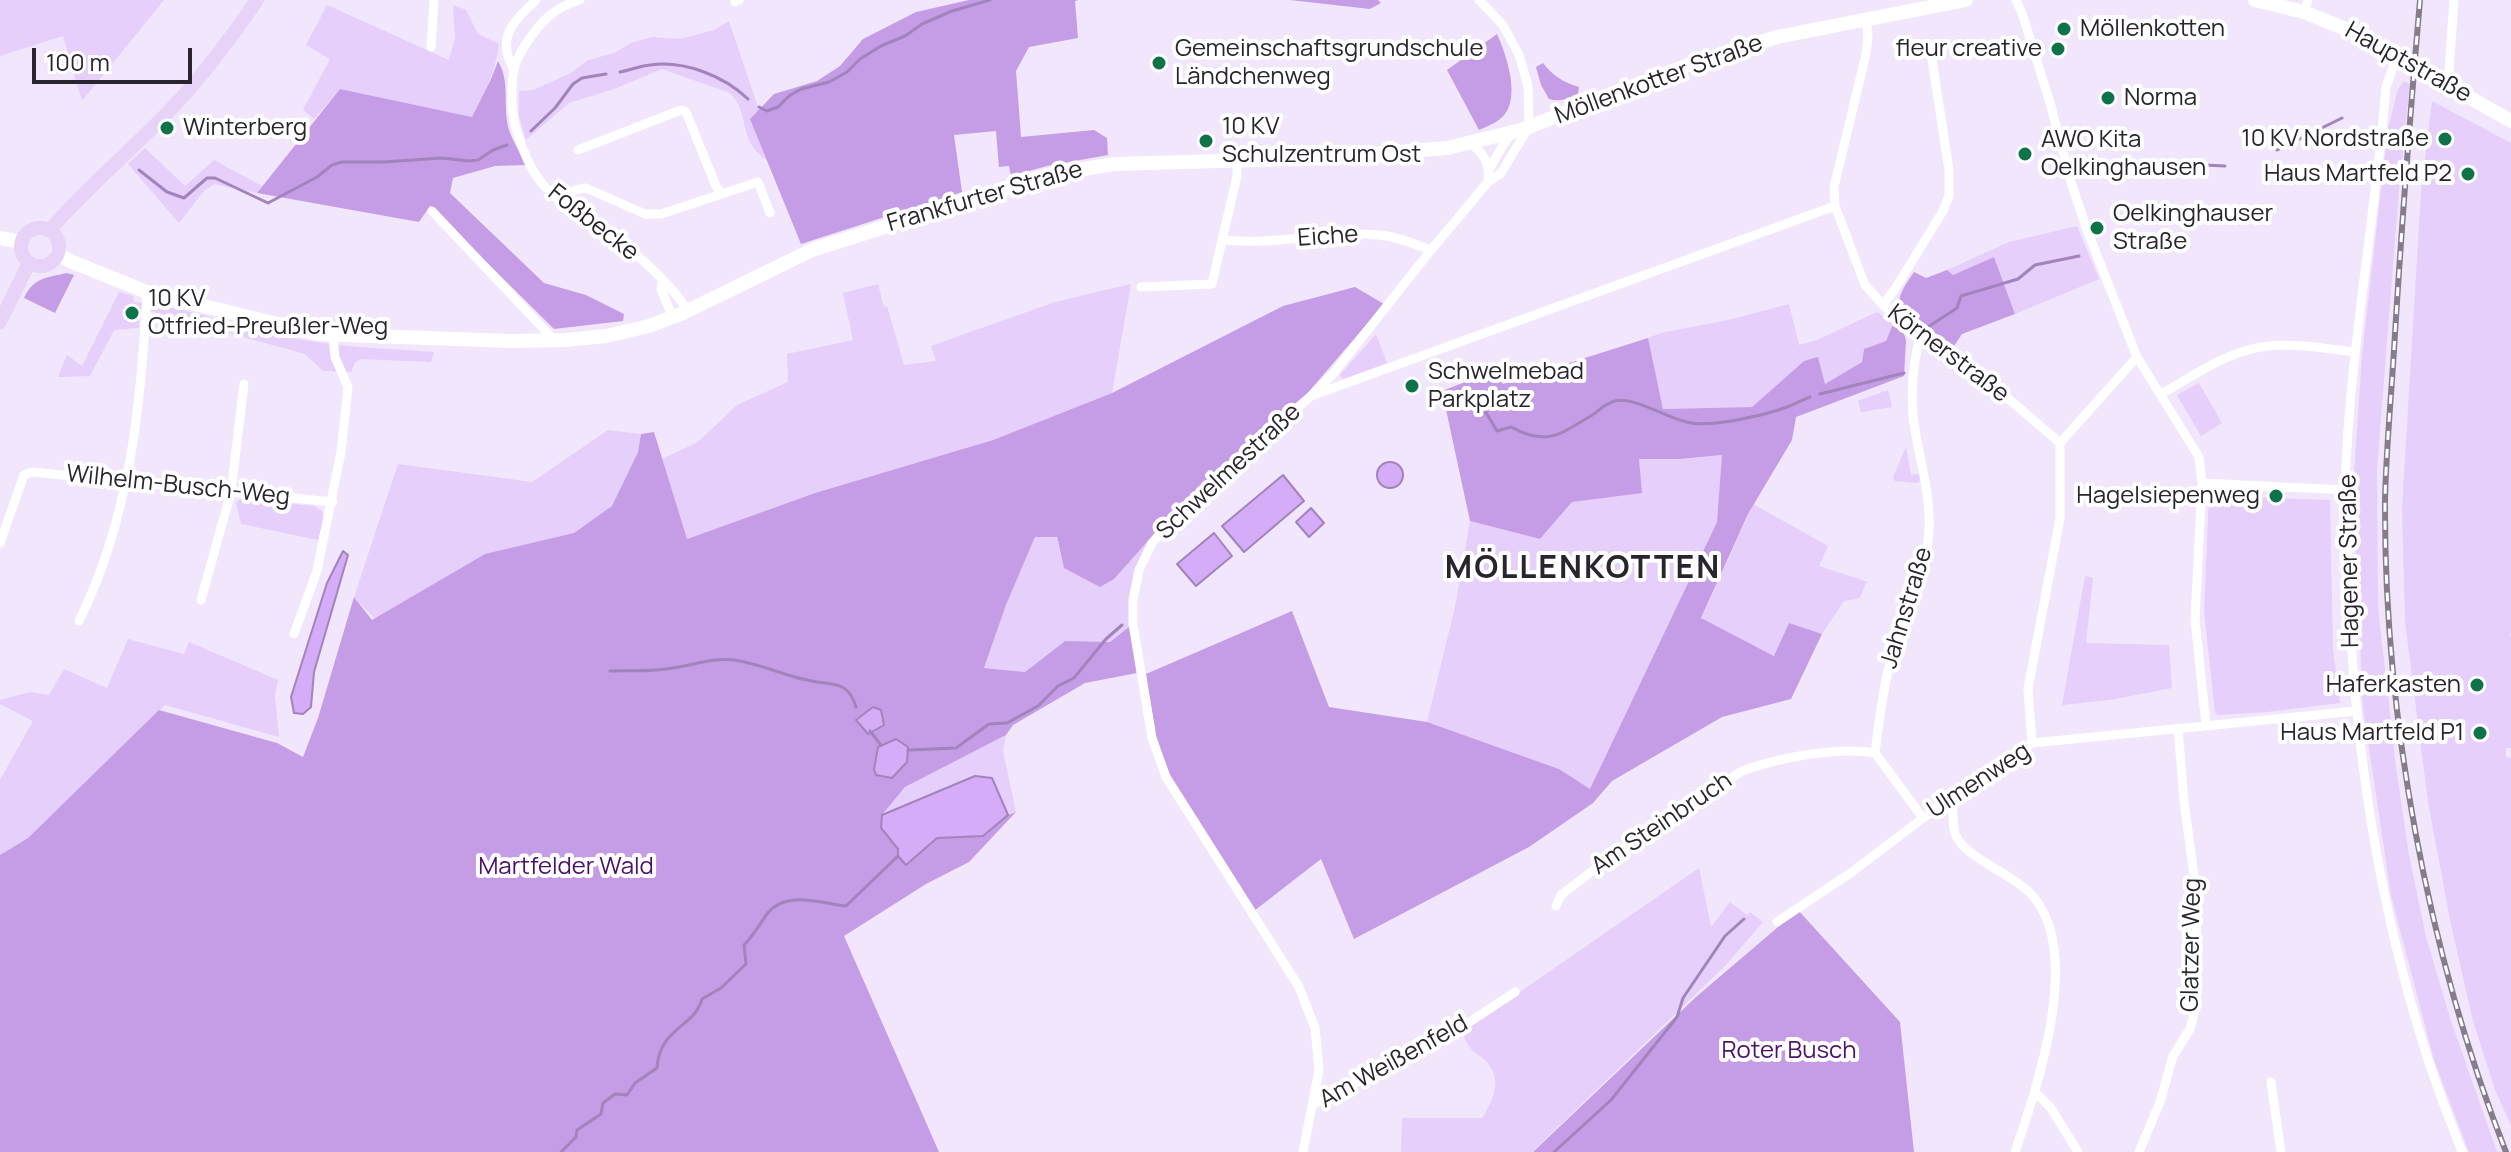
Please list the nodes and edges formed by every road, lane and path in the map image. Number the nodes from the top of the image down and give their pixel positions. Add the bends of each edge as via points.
1 (257, 0) edge
2 (434, 0) edge
3 (536, 0) edge
4 (580, 0) edge
5 (1479, 0) edge
6 (1966, 0) edge
7 (2016, 0) edge
8 (2255, 0) edge
9 (2454, 0) edge
10 (2306, 6) edge
11 (1866, 19) junction
12 (431, 47) dead end
13 (1931, 53) dead end
14 (2403, 59) junction
15 (513, 68) junction
16 (2445, 83) junction
17 (2511, 121) edge
18 (1529, 127) junction
19 (1503, 138) junction
20 (1470, 143) junction
21 (578, 150) dead end
22 (1510, 158) junction
23 (1237, 160) junction
24 (1489, 170) junction
25 (1488, 182) junction
26 (722, 194) junction
27 (562, 202) junction
28 (1835, 206) junction
29 (432, 211) dead end
30 (770, 213) dead end
31 (49, 231) junction
32 (0, 238) edge
33 (1224, 240) junction
34 (21, 242) junction
35 (1431, 250) junction
36 (57, 253) junction
37 (29, 263) junction
38 (662, 281) junction
39 (1141, 287) dead end
40 (147, 292) junction
41 (1883, 305) junction
42 (688, 311) junction
43 (673, 318) junction
44 (0, 322) edge
45 (333, 336) junction
46 (1920, 337) junction
47 (555, 341) junction
48 (2355, 352) junction
49 (2137, 357) junction
50 (244, 384) dead end
51 (2161, 394) junction
52 (1311, 396) junction
53 (2060, 443) junction
54 (127, 480) junction
55 (2202, 483) junction
56 (2345, 490) junction
57 (231, 492) junction
58 (333, 502) junction
59 (0, 543) edge
60 (201, 600) dead end
61 (79, 621) dead end
62 (294, 634) dead end
63 (2357, 711) junction
64 (2206, 725) junction
65 (2178, 728) junction
66 (2032, 743) junction
67 (1875, 753) junction
68 (1952, 796) junction
69 (1923, 818) junction
70 (1556, 906) dead end
71 (1777, 922) dead end
72 (1515, 992) dead end
73 (2271, 1082) dead end
74 (2035, 1092) junction
75 (1312, 1105) junction
76 (1303, 1152) edge
77 (2015, 1152) edge
78 (2078, 1152) edge
79 (2139, 1152) edge
80 (2281, 1152) edge
81 (2462, 1152) edge

1 - 31 main road via 190,88
2 - 12 street
3 - 15 street, Foßbecke via 508,33 505,53
4 - 15 street via 535,29
5 - 18 street via 1503,25 1519,55 1528,86
6 - 11 main road, Möllenkotter Straße
7 - 49 street via 2071,182
8 - 10 main road, Hauptstraße
9 - 16 street
10 - 14 main road, Hauptstraße
11 - 18 main road, Möllenkotter Straße via 1725,52
11 - 28 street, Körnerstraße via 1866,54 1834,187
13 - 41 street via 1949,196
14 - 16 main road, Hauptstraße
14 - 48 street, Hagener Straße via 2386,87
15 - 27 street, Foßbecke via 515,127 539,179
16 - 17 main road, Hauptstraße
18 - 19 main road, Frankfurter Straße
18 - 22 street, Möllenkotter Straße
19 - 20 main road, Frankfurter Straße
19 - 22 street
19 - 24 street
20 - 23 main road, Frankfurter Straße via 1365,156
20 - 24 street via 1480,150
21 - 26 street via 681,110 690,117
22 - 25 street, Möllenkotter Straße
23 - 33 street
23 - 42 main road, Frankfurter Straße via 1114,164 1039,177 812,250
24 - 25 street
25 - 35 street, Möllenkotter Straße
26 - 27 street via 661,214 645,214 586,188
26 - 30 street via 758,182
27 - 38 street, Foßbecke via 635,254
28 - 41 street, Körnerstraße via 1865,285
28 - 52 street, Schwelmestraße
29 - 47 street
31 - 34 main road via 34,229
31 - 36 main road via 57,240
32 - 34 main road
33 - 35 street, Eiche via 1251,243 1363,234
33 - 39 street via 1212,284
34 - 37 main road
35 - 52 street, Möllenkotter Straße
36 - 37 main road via 46,265
36 - 40 main road, Frankfurter Straße
37 - 44 main road
38 - 42 street, Foßbecke via 676,291
38 - 43 street, Foßbecke
40 - 45 main road, Frankfurter Straße
40 - 54 street via 140,401
41 - 46 street, Körnerstraße
42 - 43 main road, Frankfurter Straße
43 - 47 main road, Frankfurter Straße via 606,336
45 - 47 main road, Frankfurter Straße
45 - 58 street via 335,357 348,387
46 - 53 street, Körnerstraße via 1983,377
46 - 67 street, Jahnstraße via 1913,360 1914,417 1929,530 1919,582 1883,690
48 - 51 street via 2283,345 2250,349
48 - 56 street, Hagener Straße
49 - 51 street
49 - 53 street
50 - 57 street
51 - 55 street via 2199,457
52 - 75 street, Schwelmestraße via 1186,505 1152,543 1139,570 1133,624 1152,738 1166,777 1299,987 1315,1028 1319,1070
53 - 66 street via 2060,518 2028,689
54 - 57 street, Wilhelm-Busch-Weg
54 - 59 street, Wilhelm-Busch-Weg via 24,475
54 - 61 street via 93,593
55 - 56 street
55 - 64 street via 2195,619
56 - 63 street, Hagener Straße
57 - 58 street, Wilhelm-Busch-Weg
57 - 60 street
58 - 62 street via 317,571
63 - 64 street, Ulmenweg
63 - 81 street, Hagener Straße via 2375,843 2403,969 2427,1058
64 - 65 street, Ulmenweg
65 - 66 street, Ulmenweg
65 - 79 street, Glatzer Weg via 2197,898 2195,1010
66 - 68 street, Ulmenweg
67 - 69 street
67 - 70 street, Am Steinbruch via 1849,749 1742,771 1604,862 1561,895
68 - 69 street, Ulmenweg
68 - 74 street via 1955,833 1962,845 2025,887 2051,930 2052,1016
69 - 71 street, Ulmenweg
72 - 75 street, Am Weißenfeld via 1456,1031
73 - 80 street
74 - 77 street
74 - 78 street
75 - 76 street, Am Weißenfeld

